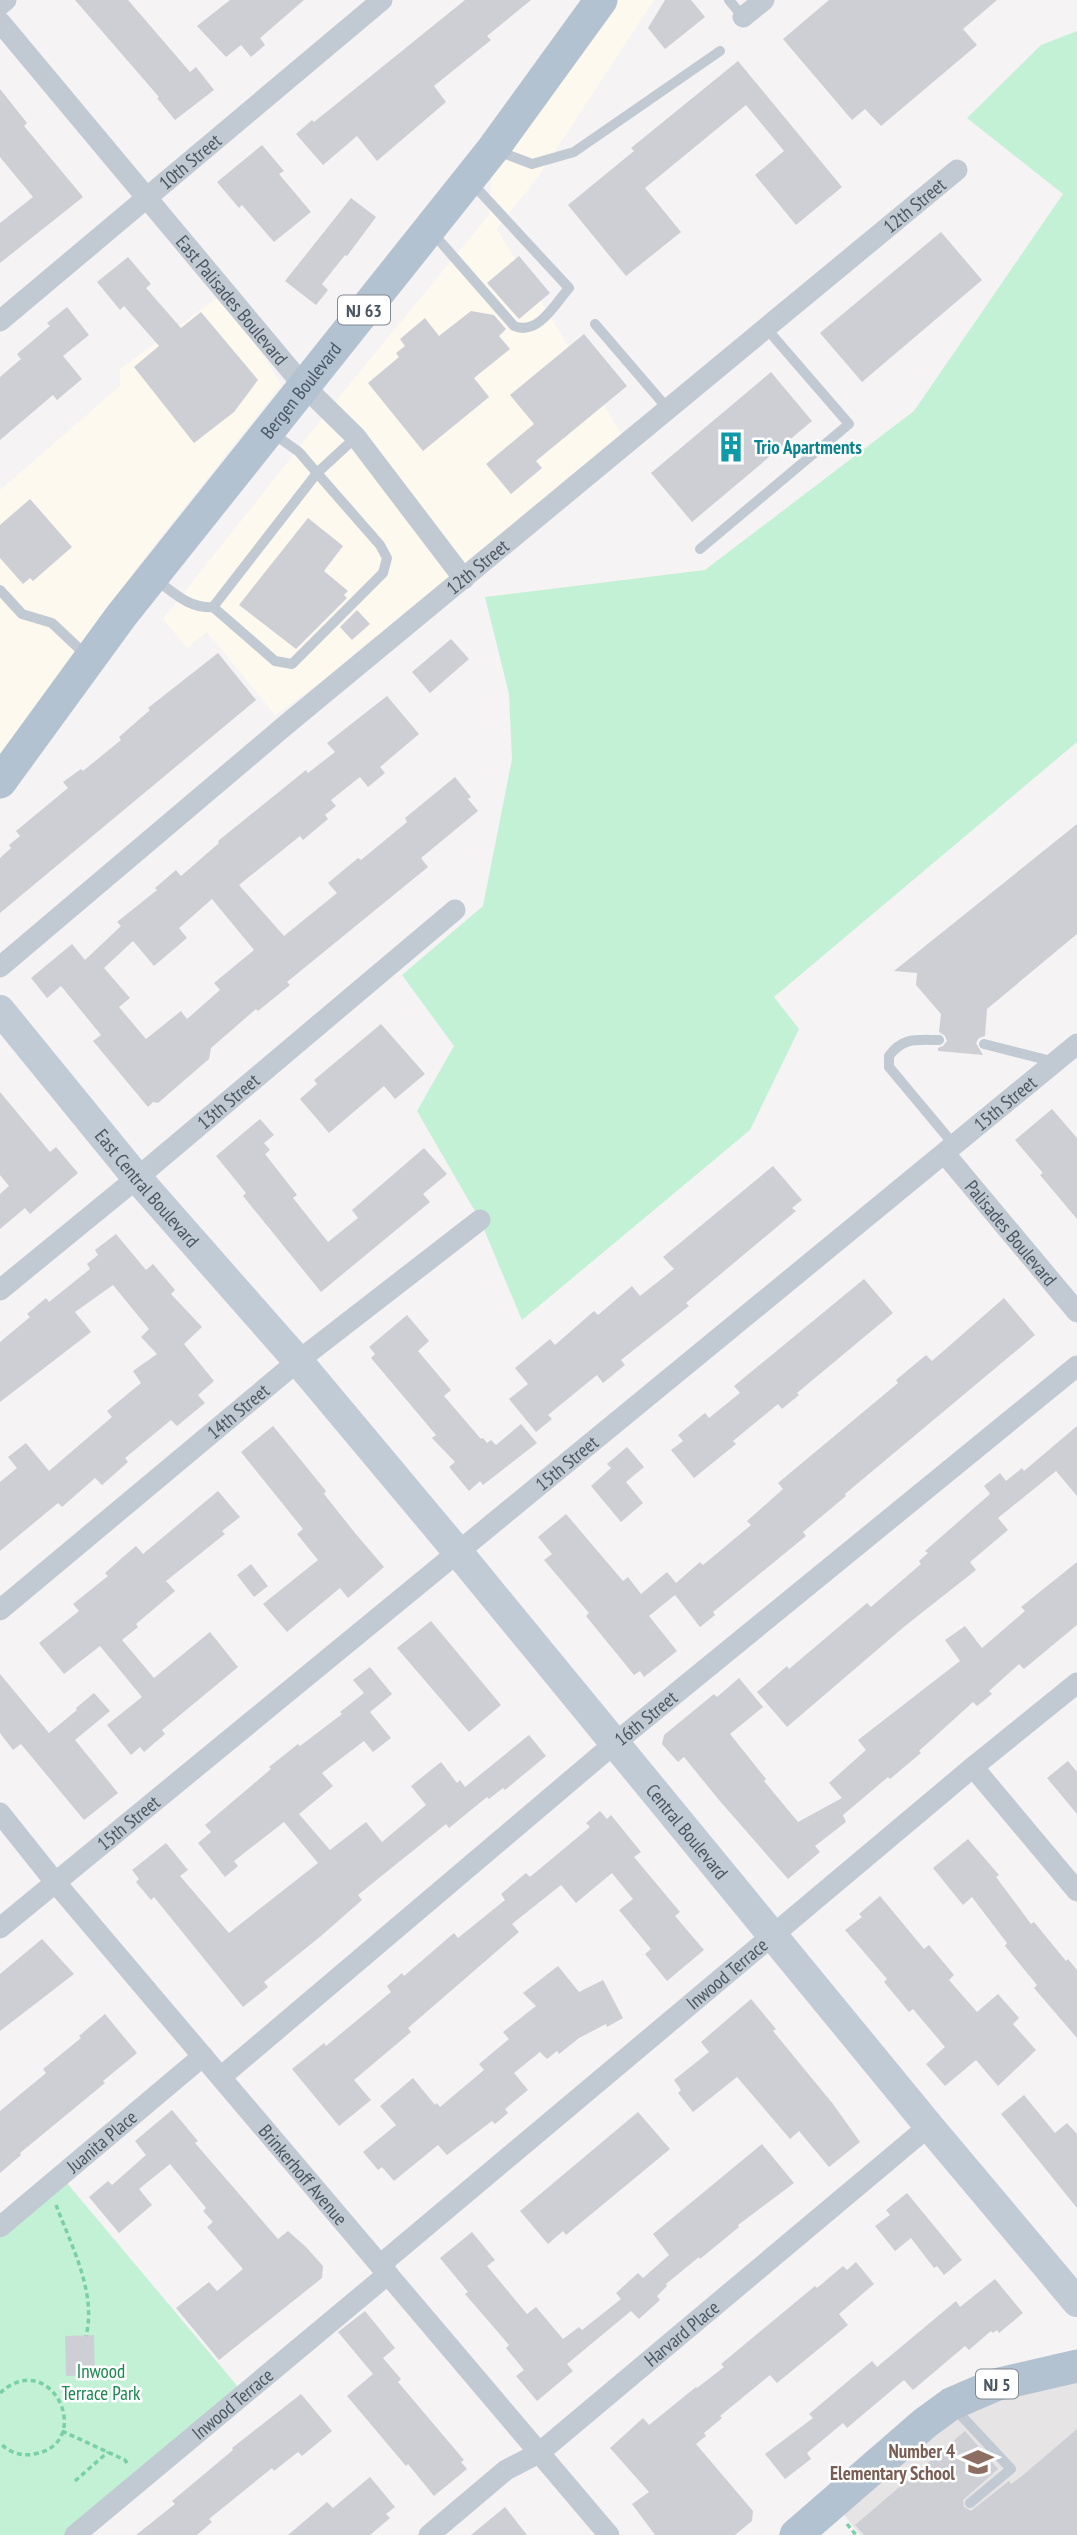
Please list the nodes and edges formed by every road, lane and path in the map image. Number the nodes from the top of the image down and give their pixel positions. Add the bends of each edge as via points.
1 (6, 0) edge
2 (382, 0) edge
3 (601, 0) edge
4 (729, 0) edge
5 (764, 0) edge
6 (0, 5) edge
7 (743, 17) joint
8 (0, 22) edge
9 (720, 51) dead end
10 (493, 149) junction
11 (957, 170) dead end
12 (468, 179) junction
13 (147, 199) junction
14 (430, 230) junction
15 (0, 321) edge
16 (595, 324) dead end
17 (766, 328) junction
18 (303, 385) junction
19 (668, 409) junction
20 (269, 430) junction
21 (356, 437) junction
22 (317, 473) junction
23 (700, 550) dead end
24 (152, 577) junction
25 (464, 579) junction
26 (0, 590) edge
27 (213, 607) junction
28 (90, 659) junction
29 (0, 782) edge
30 (455, 910) dead end
31 (0, 967) edge
32 (0, 1010) edge
33 (939, 1040) dead end
34 (984, 1044) dead end
35 (1077, 1044) edge
36 (1055, 1062) junction
37 (950, 1150) junction
38 (137, 1178) junction
39 (480, 1220) dead end
40 (0, 1290) edge
41 (1077, 1312) edge
42 (298, 1362) junction
43 (1077, 1366) edge
44 (457, 1551) junction
45 (0, 1610) edge
46 (1077, 1683) edge
47 (615, 1743) junction
48 (973, 1767) junction
49 (0, 1813) edge
50 (55, 1881) junction
51 (1077, 1891) edge
52 (0, 1928) edge
53 (773, 1936) junction
54 (204, 2056) junction
55 (221, 2077) junction
56 (929, 2126) junction
57 (49, 2187) junction
58 (0, 2227) edge
59 (384, 2269) junction
60 (1077, 2302) edge
61 (86, 2336) dead end
62 (1077, 2366) edge
63 (0, 2393) edge
64 (951, 2404) junction
65 (62, 2431) junction
66 (0, 2443) edge
67 (108, 2452) junction
68 (539, 2453) junction
69 (75, 2481) dead end
70 (136, 2484) junction
71 (970, 2502) dead end
72 (75, 2535) edge
73 (429, 2535) edge
74 (609, 2535) edge
75 (796, 2535) edge

1 - 6 street
2 - 13 street, 10th Street
3 - 10 main road, Bergen Boulevard / NJ 63
4 - 7 lane
5 - 7 street
8 - 13 street, East Palisades Boulevard
9 - 10 lane via 574,152 532,164
10 - 12 main road, Bergen Boulevard / NJ 63
11 - 17 street, 12th Street
12 - 14 main road, Bergen Boulevard / NJ 63
12 - 14 lane via 569,288 536,326 521,329
13 - 15 street, 10th Street
13 - 18 street, East Palisades Boulevard
14 - 18 main road, Bergen Boulevard / NJ 63
16 - 19 lane
17 - 19 street, 12th Street
17 - 23 lane via 849,424
18 - 20 main road, Bergen Boulevard / NJ 63
18 - 21 street, East Palisades Boulevard
19 - 25 street, 12th Street
20 - 22 lane via 299,452
20 - 24 main road, Bergen Boulevard / NJ 63
21 - 22 lane
21 - 25 street, East Palisades Boulevard
22 - 27 lane
22 - 27 lane via 380,545 387,558 383,573 292,664 275,661
24 - 27 lane via 190,604
24 - 28 main road, Bergen Boulevard / NJ 63
25 - 31 street, 12th Street
26 - 28 lane via 22,614 52,623
28 - 29 main road, Bergen Boulevard / NJ 63
30 - 38 street, 13th Street
32 - 38 main road, East Central Boulevard
33 - 37 lane via 897,1045 889,1056 889,1067
34 - 36 lane
35 - 36 street, 15th Street
36 - 37 street, 15th Street
37 - 41 street, Palisades Boulevard
37 - 44 street, 15th Street
38 - 40 street, 13th Street
38 - 42 main road, East Central Boulevard
39 - 42 street, 14th Street
42 - 44 main road, Central Boulevard
42 - 45 street, 14th Street
43 - 47 street, 16th Street
44 - 47 main road, Central Boulevard
44 - 50 street, 15th Street
46 - 48 street, Inwood Terrace
47 - 53 main road, Central Boulevard
47 - 55 street, 16th Street
48 - 51 street
48 - 53 street, Inwood Terrace
49 - 50 street, Brinkerhoff Avenue
50 - 52 street, 15th Street
50 - 54 street, Brinkerhoff Avenue
53 - 56 main road, Central Boulevard
53 - 59 street, Inwood Terrace
54 - 55 street, Brinkerhoff Avenue
54 - 57 street, Juanita Place
55 - 59 street, Brinkerhoff Avenue
56 - 60 main road, Central Boulevard
56 - 68 street, Harvard Place
57 - 58 street, Juanita Place
57 - 61 path via 88,2302
59 - 68 street, Brinkerhoff Avenue
59 - 70 street, Inwood Terrace
62 - 64 main road, NJ 5 via 995,2385
63 - 65 path via 18,2382 41,2383 61,2400 65,2412
64 - 71 lane via 1011,2469
64 - 75 main road, NJ 5
65 - 66 path via 51,2447 27,2456
65 - 67 path
67 - 69 path
67 - 70 path via 125,2460
68 - 73 street, Harvard Place via 506,2470
68 - 74 street, Brinkerhoff Avenue
70 - 72 street, Inwood Terrace

